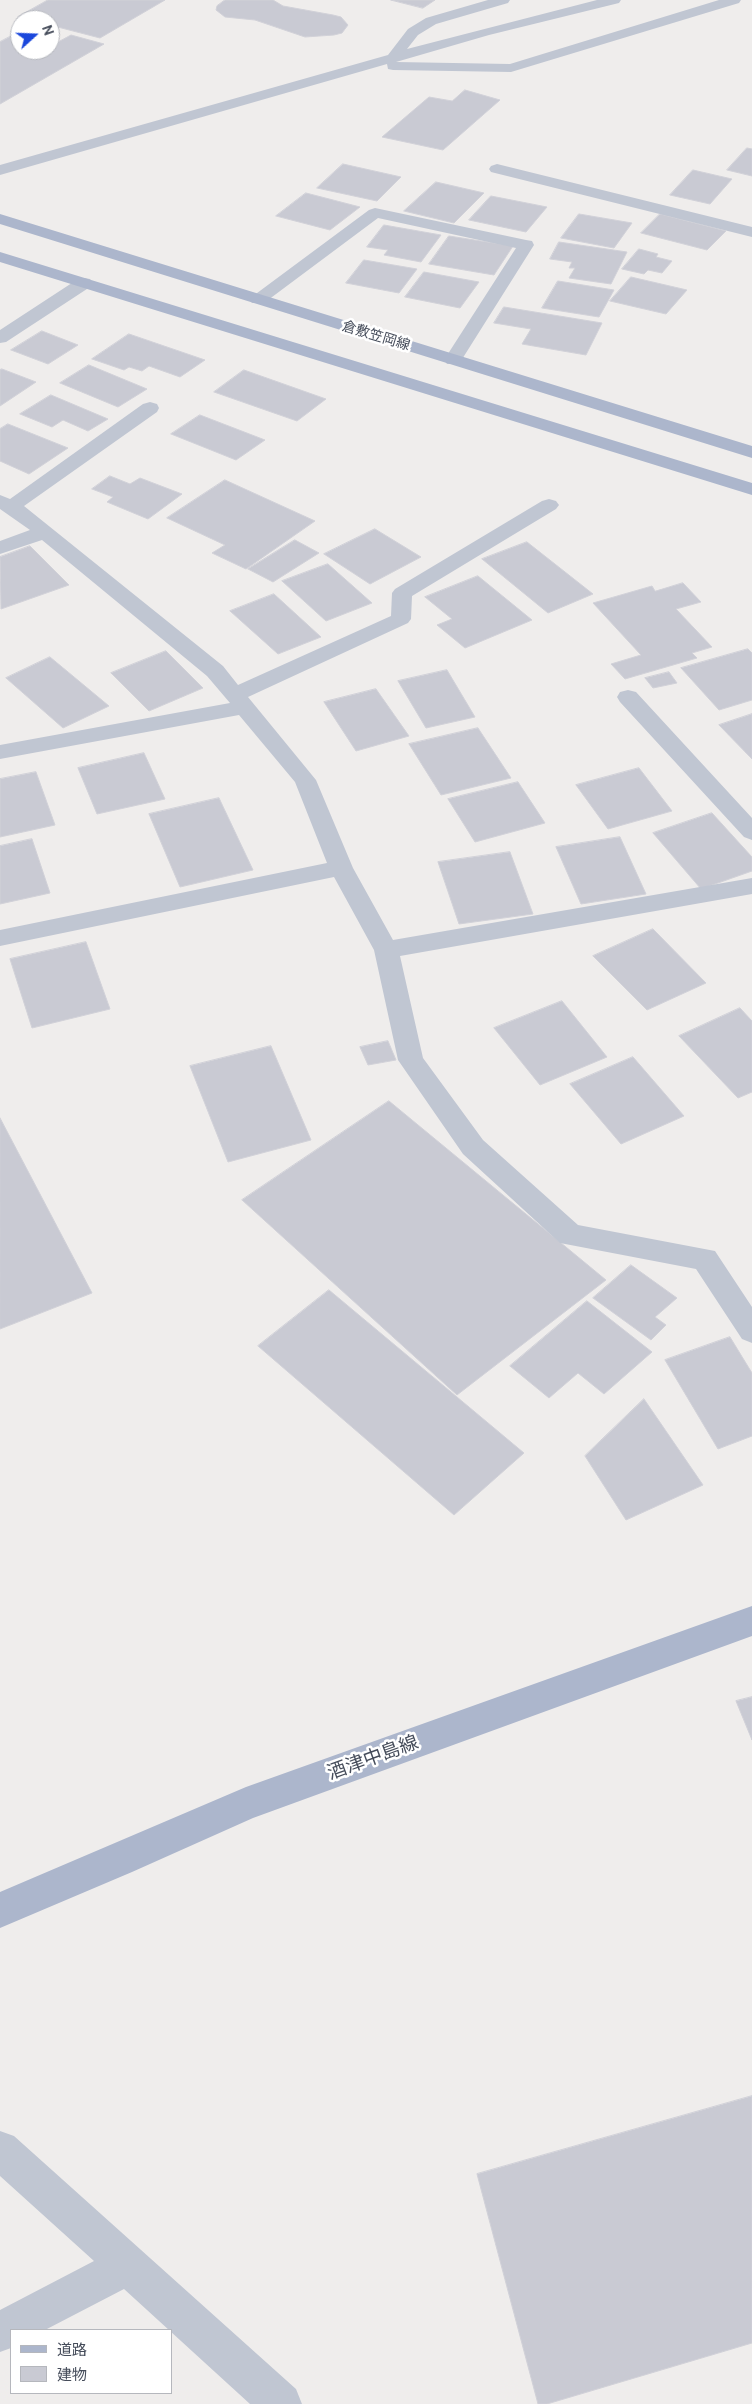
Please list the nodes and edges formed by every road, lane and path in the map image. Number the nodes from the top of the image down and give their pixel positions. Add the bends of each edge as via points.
1 (503, 0) edge
2 (614, 0) edge
3 (734, 0) edge
4 (393, 58) junction
5 (367, 66) junction
6 (497, 169) dead end
7 (0, 170) edge
8 (0, 219) edge
9 (752, 232) edge
10 (0, 257) edge
11 (84, 283) junction
12 (258, 299) junction
13 (0, 338) edge
14 (452, 360) junction
15 (150, 408) dead end
16 (752, 452) edge
17 (752, 489) edge
18 (6, 504) edge
19 (549, 505) dead end
20 (45, 532) junction
21 (0, 548) edge
22 (628, 697) dead end
23 (239, 701) junction
24 (0, 752) edge
25 (752, 832) edge
26 (341, 868) junction
27 (752, 886) edge
28 (0, 938) edge
29 (386, 950) junction
30 (752, 1331) edge
31 (752, 1621) edge
32 (0, 1910) edge
33 (0, 2150) edge
34 (128, 2266) junction
35 (0, 2332) edge
36 (281, 2404) edge

1 - 4 street via 431,21 413,32
2 - 4 street
3 - 5 street via 511,68
4 - 5 street
5 - 7 street
6 - 9 street
8 - 12 main road, 倉敷笠岡線
10 - 11 main road
11 - 13 street
11 - 17 main road
12 - 14 main road, 倉敷笠岡線
12 - 14 street via 375,213 526,245
14 - 16 main road, 倉敷笠岡線
15 - 18 street
18 - 20 street
19 - 23 street via 402,593 401,619
20 - 21 street
20 - 23 street via 215,672
22 - 25 street
23 - 24 street
23 - 26 street via 305,780
26 - 28 street
26 - 29 street
27 - 29 street
29 - 30 street via 411,1060 472,1147 570,1235 705,1259
31 - 32 main road, 酒津中島線 via 246,1804
33 - 34 street
34 - 35 street
34 - 36 street

